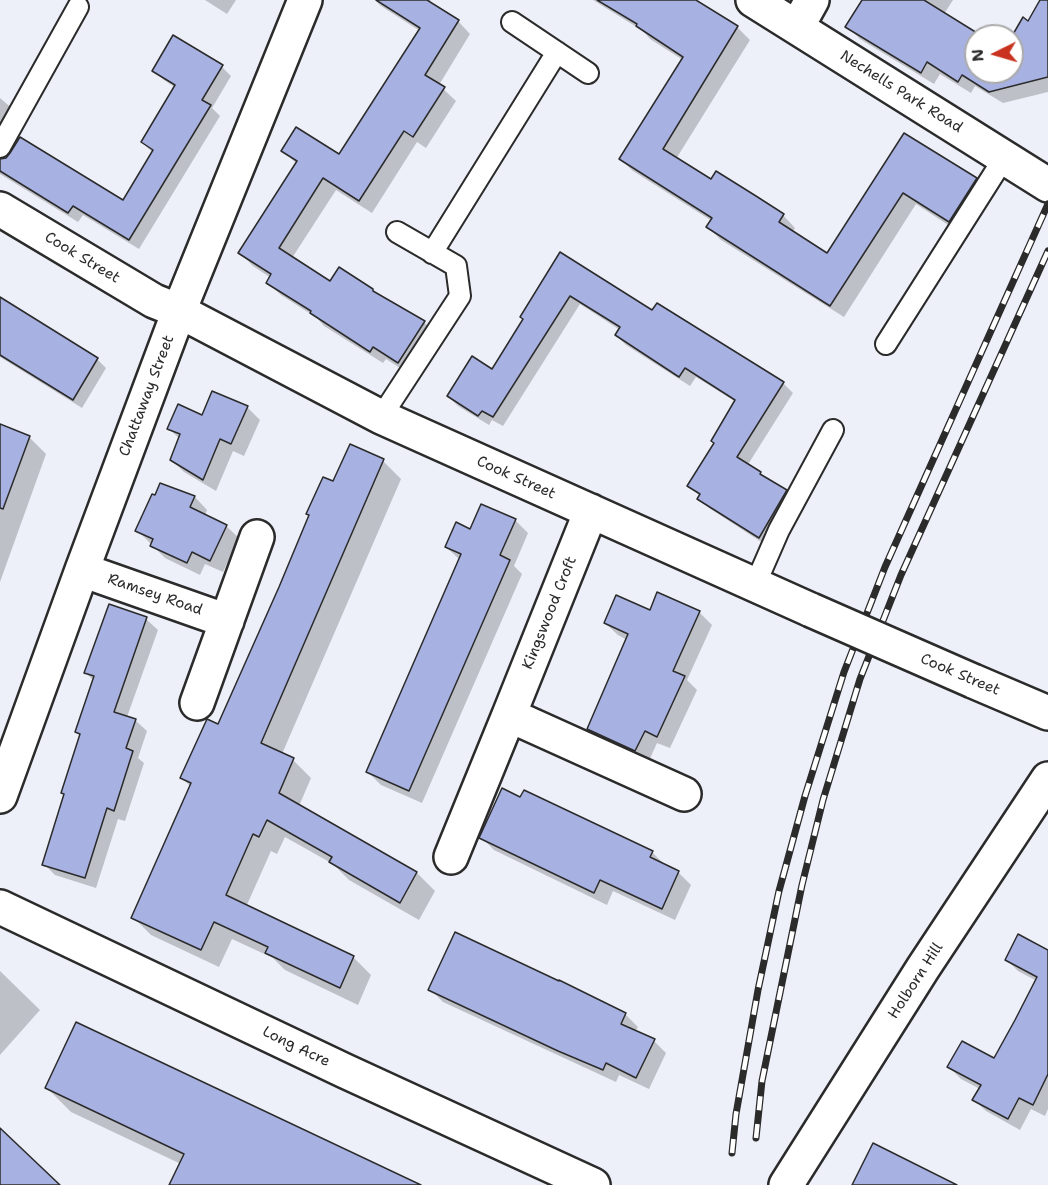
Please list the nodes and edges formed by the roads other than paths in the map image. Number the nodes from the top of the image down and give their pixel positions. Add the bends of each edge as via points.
1 (305, 0) edge
2 (753, 0) edge
3 (78, 7) dead end
4 (804, 14) edge
5 (512, 22) dead end
6 (557, 52) junction
7 (588, 73) dead end
8 (0, 147) edge
9 (1025, 171) edge
10 (0, 209) edge
11 (397, 232) dead end
12 (432, 253) junction
13 (179, 311) junction
14 (886, 344) dead end
15 (381, 417) junction
16 (833, 430) dead end
17 (591, 511) junction
18 (257, 537) dead end
19 (82, 570) junction
20 (755, 585) junction
21 (227, 621) junction
22 (197, 703) dead end
23 (1048, 713) edge
24 (509, 715) junction
25 (1048, 778) edge
26 (684, 794) dead end
27 (0, 796) edge
28 (451, 857) dead end
29 (0, 907) edge
30 (593, 1185) edge
31 (786, 1185) edge

1 - 13 street, Chattaway Street
2 - 4 street, Nechells Park Road
3 - 8 lane
4 - 9 street, Nechells Park Road
5 - 6 lane
6 - 7 lane
6 - 12 lane
9 - 14 lane
10 - 13 street, Cook Street via 154,301
11 - 12 lane
12 - 15 lane via 456,266 460,296
13 - 15 street, Cook Street
13 - 19 street, Chattaway Street
15 - 17 street, Cook Street
16 - 20 lane via 779,530
17 - 20 street, Cook Street
17 - 24 street, Kingswood Croft
18 - 21 street
19 - 21 street, Ramsey Road
19 - 27 street, Chattaway Street
20 - 23 street, Cook Street, bridge
21 - 22 street
24 - 26 street
24 - 28 street, Kingswood Croft
25 - 31 street, Holborn Hill
29 - 30 street, Long Acre

